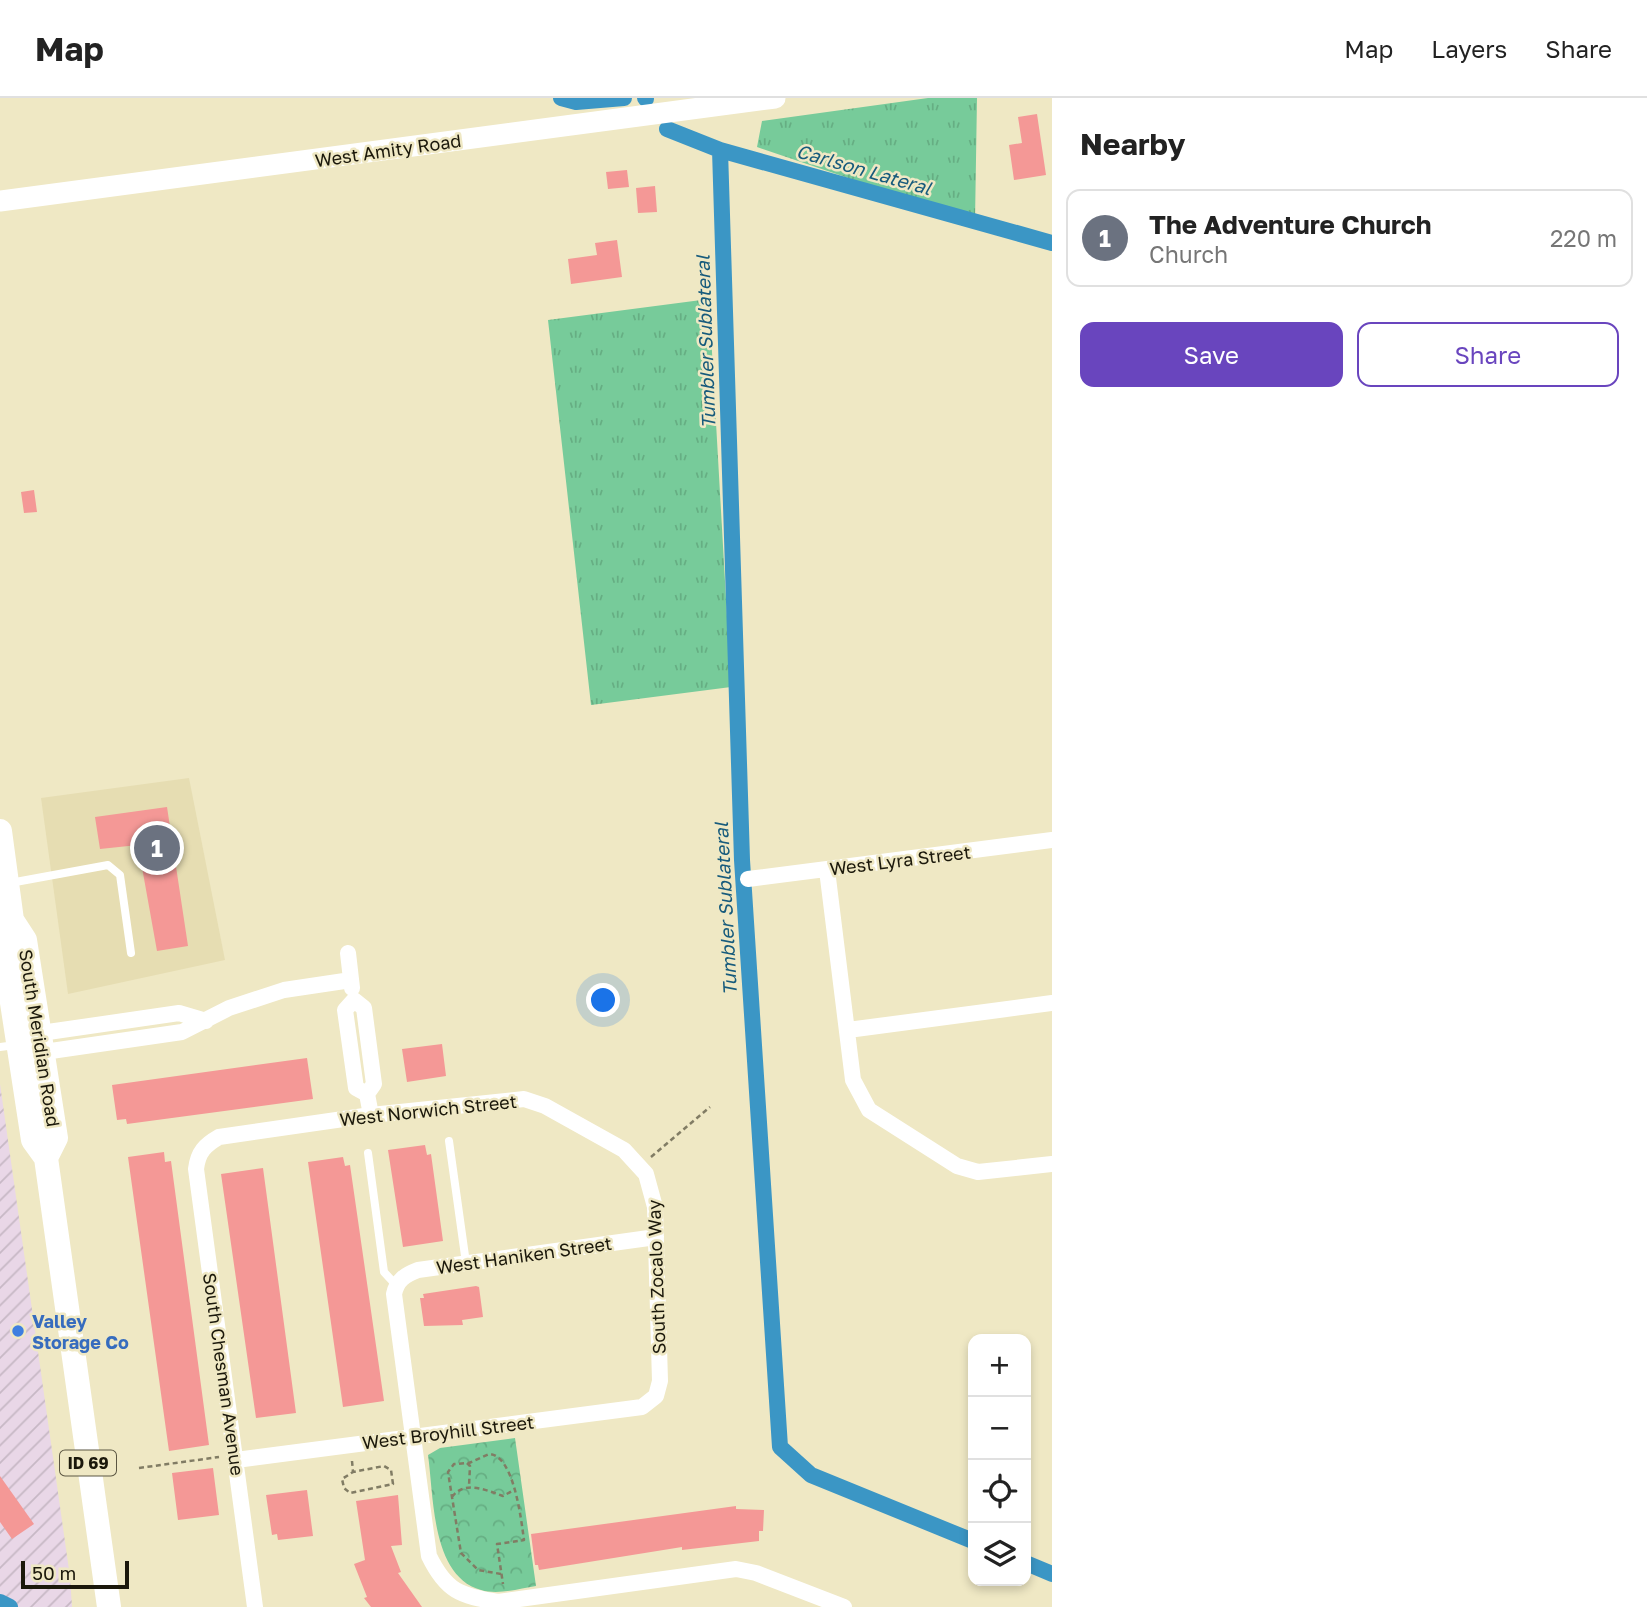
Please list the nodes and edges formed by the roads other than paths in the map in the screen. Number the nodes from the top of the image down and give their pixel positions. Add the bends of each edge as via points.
1 (775, 98) edge
2 (0, 201) edge
3 (0, 831) edge
4 (1052, 840) edge
5 (827, 870) junction
6 (748, 879) dead end
7 (7, 883) junction
8 (10, 925) junction
9 (131, 953) dead end
10 (348, 953) dead end
11 (351, 979) junction
12 (1052, 1003) edge
13 (848, 1030) junction
14 (42, 1042) junction
15 (9, 1046) edge
16 (370, 1115) junction
17 (449, 1142) dead end
18 (206, 1144) joint
19 (368, 1153) dead end
20 (48, 1155) junction
21 (644, 1159) joint
22 (1052, 1164) edge
23 (656, 1237) junction
24 (466, 1263) junction
25 (396, 1285) junction
26 (656, 1396) joint
27 (412, 1437) junction
28 (231, 1458) junction
29 (109, 1607) edge
30 (255, 1607) edge
31 (844, 1607) edge

1 - 2 main road, West Amity Road
3 - 7 main road, South Meridian Road / ID 69
4 - 5 street, West Lyra Street
5 - 6 street, West Lyra Street
5 - 13 street
7 - 8 main road, South Meridian Road / ID 69
7 - 9 lane via 108,865 120,875
8 - 14 main road, South Meridian Road / ID 69 via 25,940
8 - 15 main road, South Meridian Road / ID 69 via 3,944
10 - 11 street
11 - 14 street via 284,990 229,1008 206,1021 178,1013
11 - 16 street via 354,1000 364,1008 374,1084 368,1094
12 - 13 street
13 - 22 street via 853,1080 860,1098 881,1120 957,1166 978,1172
14 - 20 main road, South Meridian Road / ID 69 via 56,1138
15 - 20 main road, South Meridian Road / ID 69 via 33,1140
16 - 18 street, West Norwich Street via 219,1137
16 - 21 street, West Norwich Street via 524,1098
17 - 24 lane
18 - 28 street, South Chesman Avenue via 196,1169
19 - 25 lane via 384,1272
20 - 29 main road, South Meridian Road / ID 69
21 - 23 street, South Zocalo Way via 652,1186
23 - 24 street, West Haniken Street
23 - 26 street, South Zocalo Way via 660,1381
24 - 25 street, West Haniken Street via 418,1270
25 - 27 street
26 - 27 street, West Broyhill Street via 642,1407
27 - 28 street, West Broyhill Street
27 - 31 street via 429,1556 450,1589 498,1602 736,1569
28 - 30 street, South Chesman Avenue

